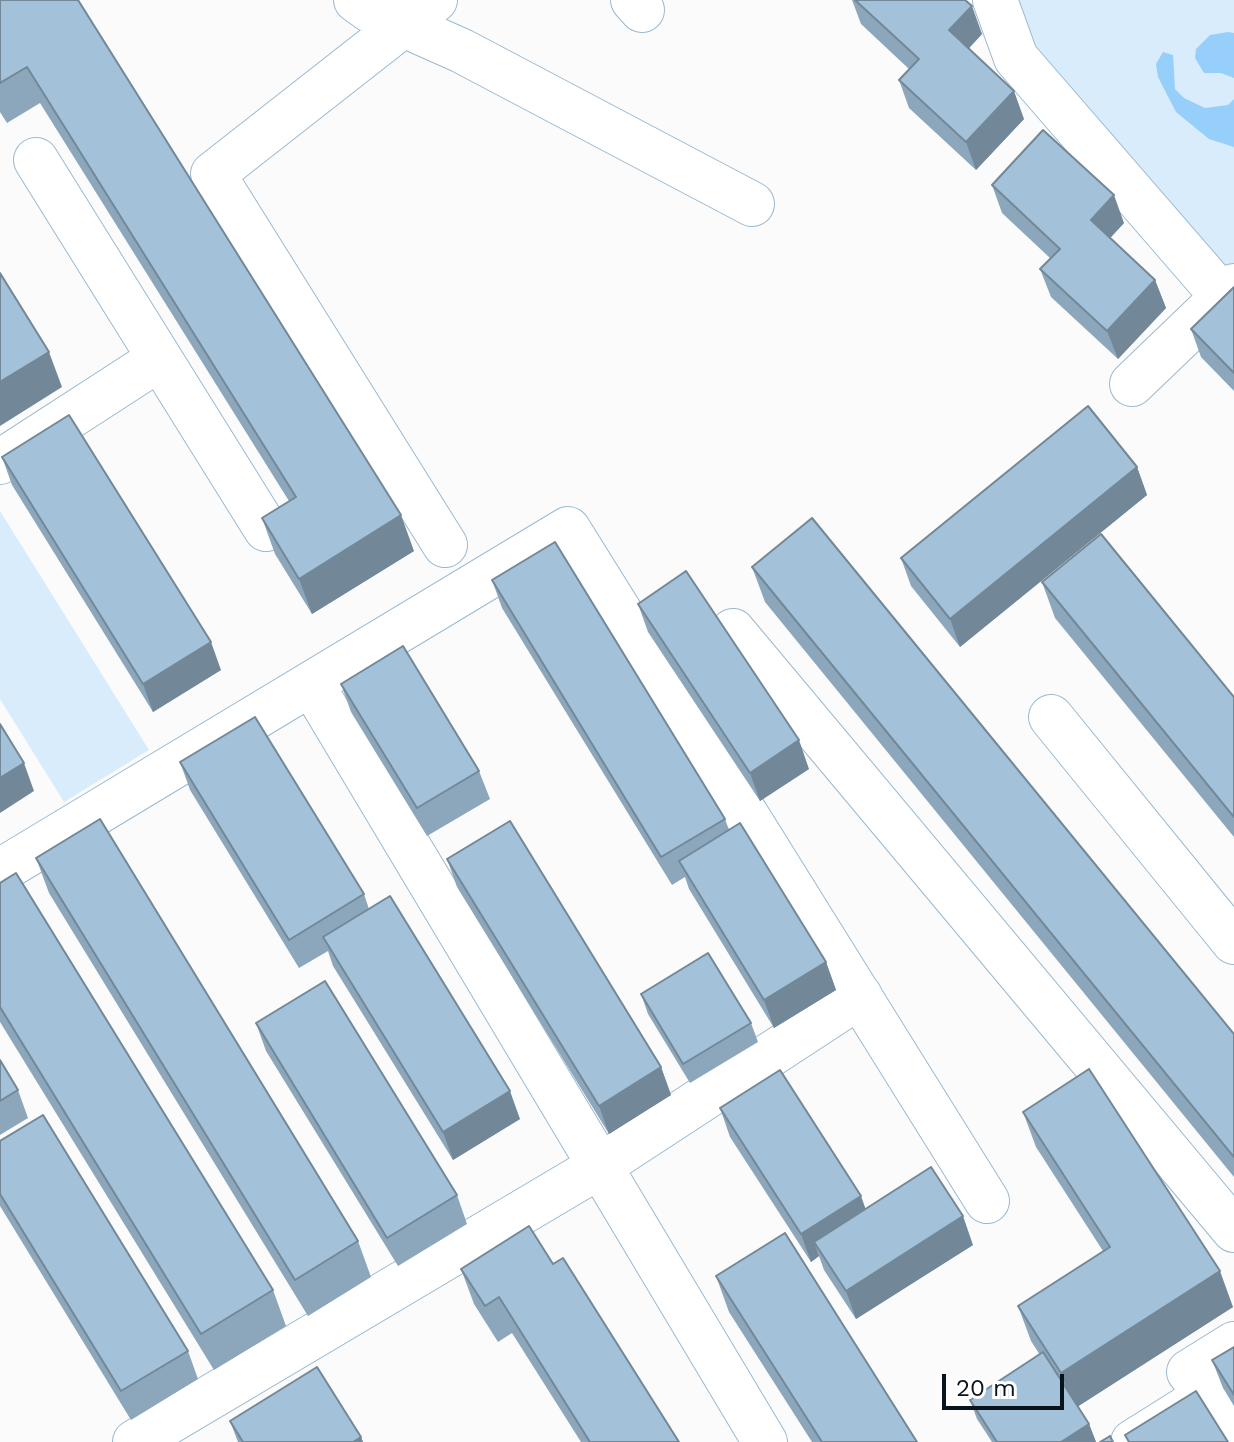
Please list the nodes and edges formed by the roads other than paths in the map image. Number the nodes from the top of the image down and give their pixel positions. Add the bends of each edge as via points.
1 (356, 0) edge
2 (995, 0) edge
3 (419, 12) edge
4 (36, 160) dead end
5 (752, 204) dead end
6 (1228, 291) edge
7 (159, 359) junction
8 (1132, 384) dead end
9 (0, 462) edge
10 (266, 529) edge
11 (445, 545) dead end
12 (733, 631) dead end
13 (312, 685) junction
14 (1051, 717) dead end
15 (0, 871) edge
16 (1234, 942) edge
17 (860, 996) junction
18 (600, 1166) junction
19 (987, 1201) dead end
20 (1234, 1230) edge
21 (1234, 1344) edge
22 (1208, 1395) junction
23 (1234, 1436) edge
24 (135, 1442) edge
25 (765, 1442) edge
26 (1133, 1442) edge

1 - 3 street via 370,10
2 - 6 street via 1016,58
3 - 5 street via 462,51
3 - 11 street via 213,174
4 - 7 street
6 - 8 street
7 - 9 street
7 - 10 street
12 - 20 street
13 - 15 street
13 - 17 street via 568,529
13 - 18 street
14 - 16 street
17 - 18 street
17 - 19 street
18 - 24 street
18 - 25 street
21 - 22 street via 1189,1372
22 - 23 street
22 - 26 street

